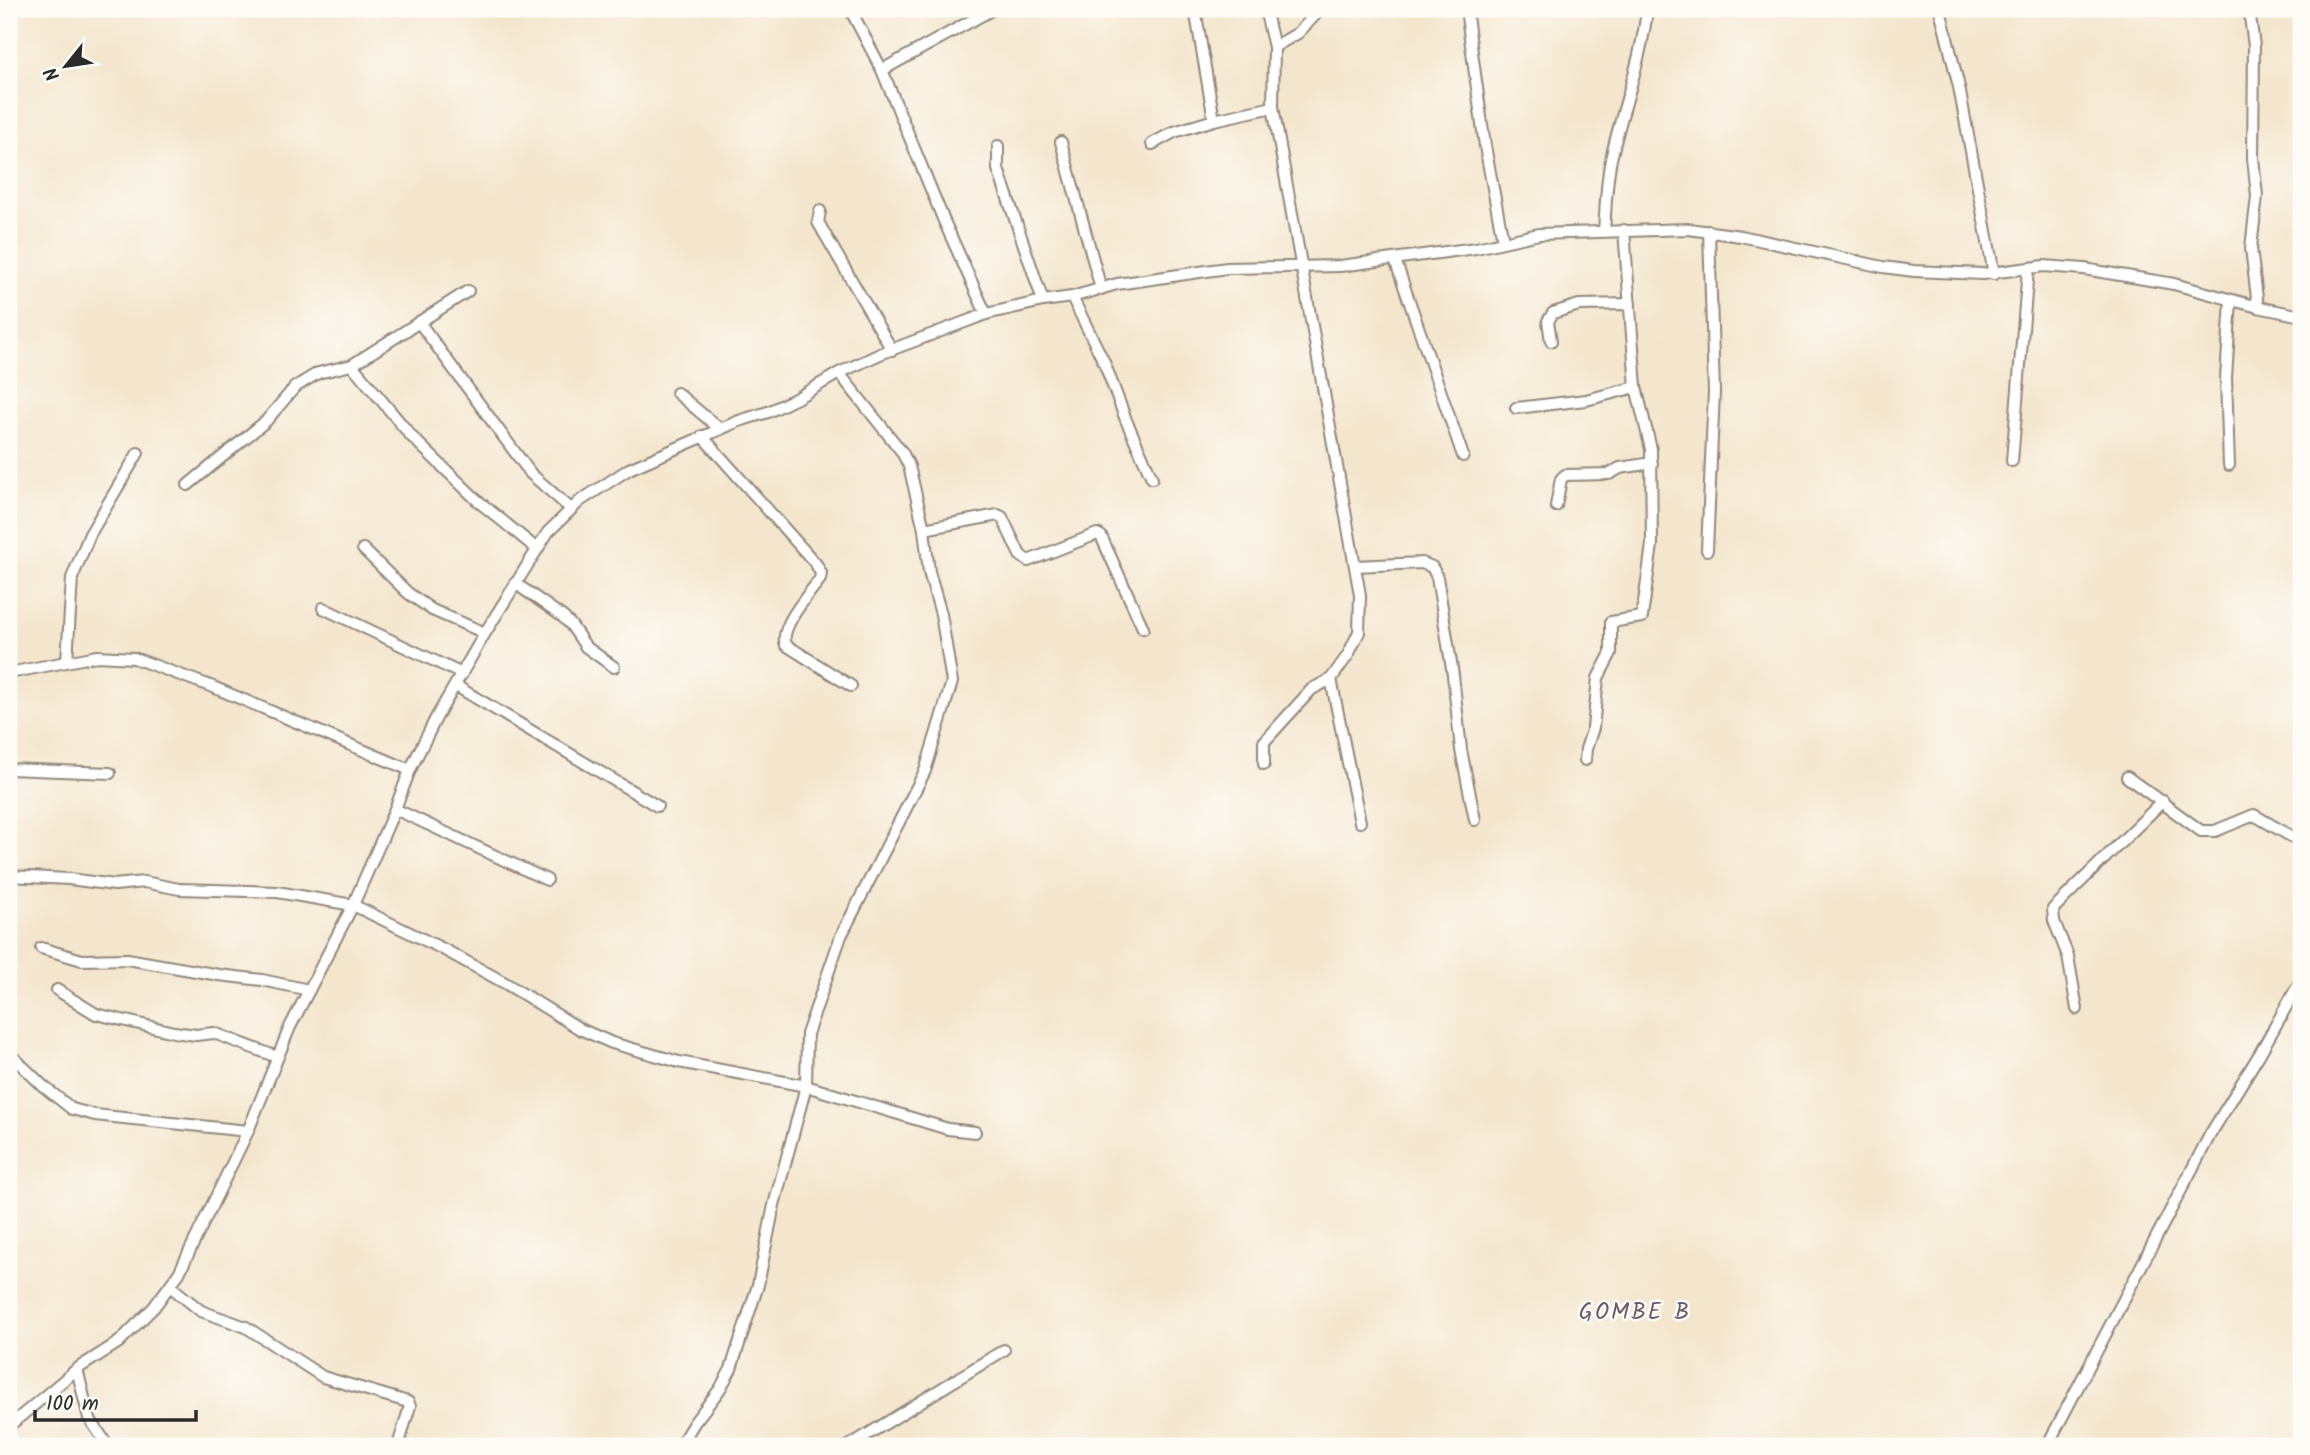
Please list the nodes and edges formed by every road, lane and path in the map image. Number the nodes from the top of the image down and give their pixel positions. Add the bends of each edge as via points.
1 (850, 9) edge
2 (993, 9) edge
3 (1195, 9) edge
4 (1265, 9) edge
5 (1321, 9) edge
6 (1466, 9) edge
7 (1647, 9) edge
8 (1941, 9) edge
9 (2249, 9) edge
10 (1274, 47) junction
11 (882, 70) junction
12 (1273, 107) junction
13 (1214, 120) junction
14 (1061, 142) dead end
15 (1152, 144) dead end
16 (998, 146) dead end
17 (820, 211) dead end
18 (1604, 230) junction
19 (1624, 230) junction
20 (1709, 231) junction
21 (1503, 241) junction
22 (1395, 260) junction
23 (1301, 267) junction
24 (2028, 269) junction
25 (1994, 274) junction
26 (1101, 289) junction
27 (468, 292) dead end
28 (1072, 297) junction
29 (2231, 300) junction
30 (1043, 301) junction
31 (1630, 304) junction
32 (2258, 307) junction
33 (986, 314) junction
34 (2301, 316) edge
35 (419, 322) junction
36 (1551, 341) dead end
37 (892, 350) junction
38 (352, 365) junction
39 (838, 373) junction
40 (1636, 387) junction
41 (677, 393) dead end
42 (1516, 408) dead end
43 (720, 429) junction
44 (702, 436) junction
45 (138, 453) dead end
46 (1463, 456) dead end
47 (2012, 461) dead end
48 (1652, 463) junction
49 (2230, 465) dead end
50 (1152, 478) dead end
51 (188, 485) dead end
52 (1556, 506) dead end
53 (571, 509) junction
54 (924, 529) junction
55 (363, 549) dead end
56 (537, 549) junction
57 (1707, 550) dead end
58 (1355, 566) junction
59 (515, 583) junction
60 (323, 608) dead end
61 (1143, 628) dead end
62 (485, 633) junction
63 (67, 661) junction
64 (614, 667) dead end
65 (9, 673) edge
66 (462, 674) junction
67 (1331, 679) junction
68 (456, 686) junction
69 (851, 686) dead end
70 (1585, 760) dead end
71 (1264, 764) dead end
72 (9, 769) edge
73 (410, 770) junction
74 (110, 773) dead end
75 (2127, 777) dead end
76 (2163, 801) junction
77 (657, 806) dead end
78 (395, 809) junction
79 (1475, 820) dead end
80 (1360, 822) dead end
81 (2301, 842) edge
82 (9, 876) edge
83 (547, 880) dead end
84 (353, 905) junction
85 (41, 948) dead end
86 (2301, 980) edge
87 (57, 990) dead end
88 (309, 990) junction
89 (2297, 1001) edge
90 (2077, 1009) dead end
91 (9, 1053) edge
92 (277, 1057) junction
93 (806, 1086) junction
94 (248, 1131) junction
95 (975, 1132) dead end
96 (170, 1286) junction
97 (1004, 1350) dead end
98 (77, 1369) junction
99 (9, 1426) edge
100 (108, 1446) edge
101 (398, 1446) edge
102 (680, 1446) edge
103 (849, 1446) edge
104 (2047, 1446) edge

1 - 11 street
2 - 11 street
3 - 13 street
4 - 10 street
5 - 10 street via 1298,33
6 - 21 street
7 - 18 street via 1611,157
8 - 25 street
9 - 32 street via 2257,196 2251,248
10 - 12 street
11 - 33 street
12 - 13 street
12 - 23 street
13 - 15 street
14 - 26 street
16 - 30 street via 998,169
17 - 37 street via 822,231
18 - 19 street
18 - 21 street
19 - 20 street
19 - 31 street
20 - 25 street via 1883,267 1950,275
20 - 57 street via 1714,392
21 - 22 street
22 - 23 street
22 - 46 street
23 - 26 street via 1227,268
23 - 58 street
24 - 25 street
24 - 29 street via 2044,266 2124,274
24 - 47 street
26 - 28 street
27 - 35 street
28 - 30 street
28 - 50 street
29 - 32 street
29 - 49 street via 2226,379
30 - 33 street
31 - 36 street via 1579,305 1553,313 1548,321
31 - 40 street
32 - 34 street
33 - 37 street
35 - 38 street
35 - 53 street via 531,474
37 - 39 street
38 - 51 street via 318,373 295,387 266,421
38 - 56 street via 412,437 478,501
39 - 43 street via 768,412
39 - 54 street via 902,452
40 - 42 street via 1586,400
40 - 48 street
41 - 43 street
43 - 44 street
44 - 53 street via 629,469
44 - 69 street via 821,573 785,628 786,645
45 - 63 street via 90,534 72,578
48 - 52 street via 1609,474 1565,475
48 - 70 street via 1652,545 1642,617 1611,622 1611,653 1598,678
53 - 56 street
54 - 61 street via 998,515 1028,561 1097,534
54 - 93 street via 952,682 925,771 841,936 807,1034
55 - 62 street via 432,610
56 - 59 street
58 - 67 street via 1359,632
58 - 79 street via 1422,563 1432,567 1437,577
59 - 62 street
59 - 64 street via 563,617 586,647
60 - 66 street
62 - 66 street
63 - 65 street
63 - 73 street via 97,656 134,658
66 - 68 street
67 - 71 street via 1312,689 1264,741
67 - 80 street
68 - 73 street
68 - 77 street
72 - 74 street
73 - 78 street
75 - 76 street
76 - 81 street via 2201,831 2215,831 2254,815
76 - 90 street via 2053,909
78 - 83 street
78 - 84 street
82 - 84 street via 115,885 144,882 179,890 277,892
84 - 88 street
84 - 93 street via 612,1043 679,1062
85 - 88 street via 82,960 127,959
86 - 89 street
87 - 92 street via 96,1014 174,1032 214,1033
88 - 92 street
89 - 104 street via 2211,1132
91 - 94 street via 72,1109
92 - 94 street
93 - 95 street via 948,1129
93 - 102 street via 758,1285 737,1352 720,1389
94 - 96 street
96 - 98 street via 119,1342
96 - 101 street via 201,1311 246,1327 323,1377 408,1402
97 - 103 street
98 - 99 street
98 - 100 street via 89,1418

